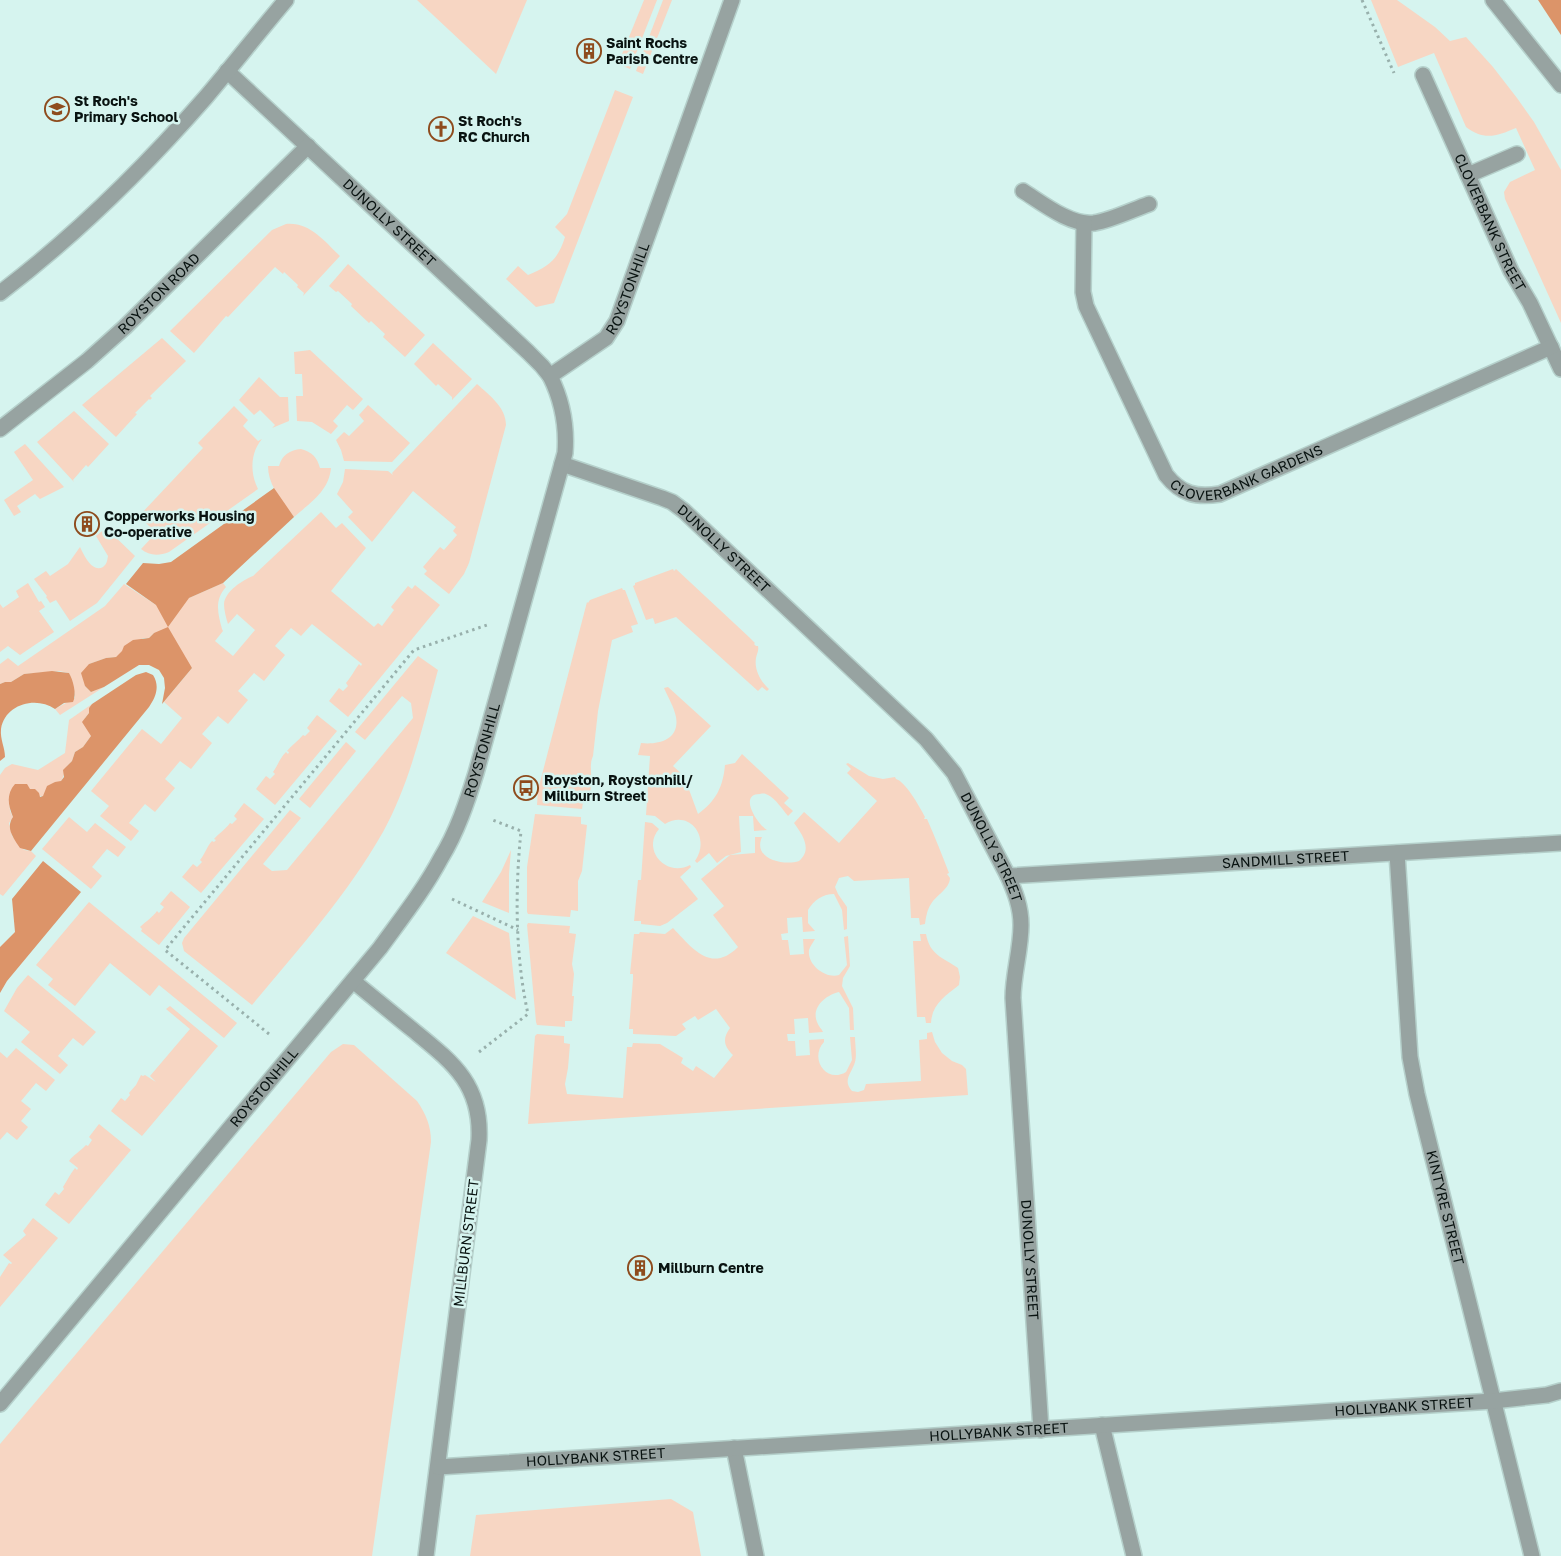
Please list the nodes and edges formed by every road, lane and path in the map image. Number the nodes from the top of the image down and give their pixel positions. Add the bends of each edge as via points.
1 (286, 0) edge
2 (732, 0) edge
3 (1362, 0) edge
4 (1493, 0) edge
5 (227, 71) junction
6 (1423, 75) joint
7 (1561, 85) edge
8 (308, 146) junction
9 (1517, 154) dead end
10 (1468, 176) junction
11 (1023, 191) dead end
12 (1149, 204) dead end
13 (1084, 223) junction
14 (0, 293) edge
15 (1551, 346) junction
16 (1561, 369) edge
17 (550, 376) junction
18 (0, 429) edge
19 (562, 464) junction
20 (520, 614) junction
21 (464, 810) junction
22 (1561, 843) edge
23 (1397, 853) junction
24 (1008, 876) junction
25 (424, 886) junction
26 (518, 930) junction
27 (353, 981) junction
28 (292, 1054) junction
29 (458, 1069) junction
30 (1561, 1391) edge
31 (1493, 1401) junction
32 (0, 1404) edge
33 (1102, 1426) junction
34 (1040, 1430) junction
35 (734, 1448) junction
36 (438, 1467) junction
37 (426, 1556) edge
38 (756, 1556) edge
39 (1134, 1556) edge
40 (1532, 1556) edge

1 - 5 street
2 - 17 street, ROYSTONHILL via 617,321 606,338
3 - 6 path via 1397,80
4 - 7 street
5 - 8 street, DUNOLLY STREET
5 - 14 street via 127,182
6 - 10 street, CLOVERBANK STREET
8 - 17 street, DUNOLLY STREET
8 - 18 street, ROYSTON ROAD via 118,334
9 - 10 street
10 - 15 street, CLOVERBANK STREET via 1511,271
11 - 13 street via 1065,216
12 - 13 street via 1105,220
13 - 15 street, CLOVERBANK GARDENS via 1083,292 1091,320 1166,475 1173,484 1196,495 1220,494
15 - 16 street, CLOVERBANK STREET
17 - 19 street, ROYSTONHILL via 563,416 565,442
19 - 20 street, ROYSTONHILL
19 - 24 street, DUNOLLY STREET via 662,498 684,511 926,739 954,773
20 - 21 street, ROYSTONHILL
20 - 28 path via 414,650 165,950
21 - 25 street, ROYSTONHILL via 442,858
21 - 26 path via 521,832 517,880
22 - 23 street, SANDMILL STREET
23 - 24 street, SANDMILL STREET
23 - 31 street, KINTYRE STREET via 1410,1057
24 - 34 street, DUNOLLY STREET via 1015,892 1021,924 1013,998
25 - 26 path
25 - 27 street, ROYSTONHILL
26 - 29 path via 528,1014
27 - 28 street, ROYSTONHILL
27 - 29 street, MILLBURN STREET
28 - 32 street, ROYSTONHILL
29 - 36 street, MILLBURN STREET via 473,1096 480,1128
30 - 31 street, HOLLYBANK STREET
31 - 33 street, HOLLYBANK STREET
31 - 40 street, KINTYRE STREET
33 - 34 street, HOLLYBANK STREET
33 - 39 street
34 - 35 street, HOLLYBANK STREET
35 - 36 street, HOLLYBANK STREET
35 - 38 street
36 - 37 street, MILLBURN STREET

